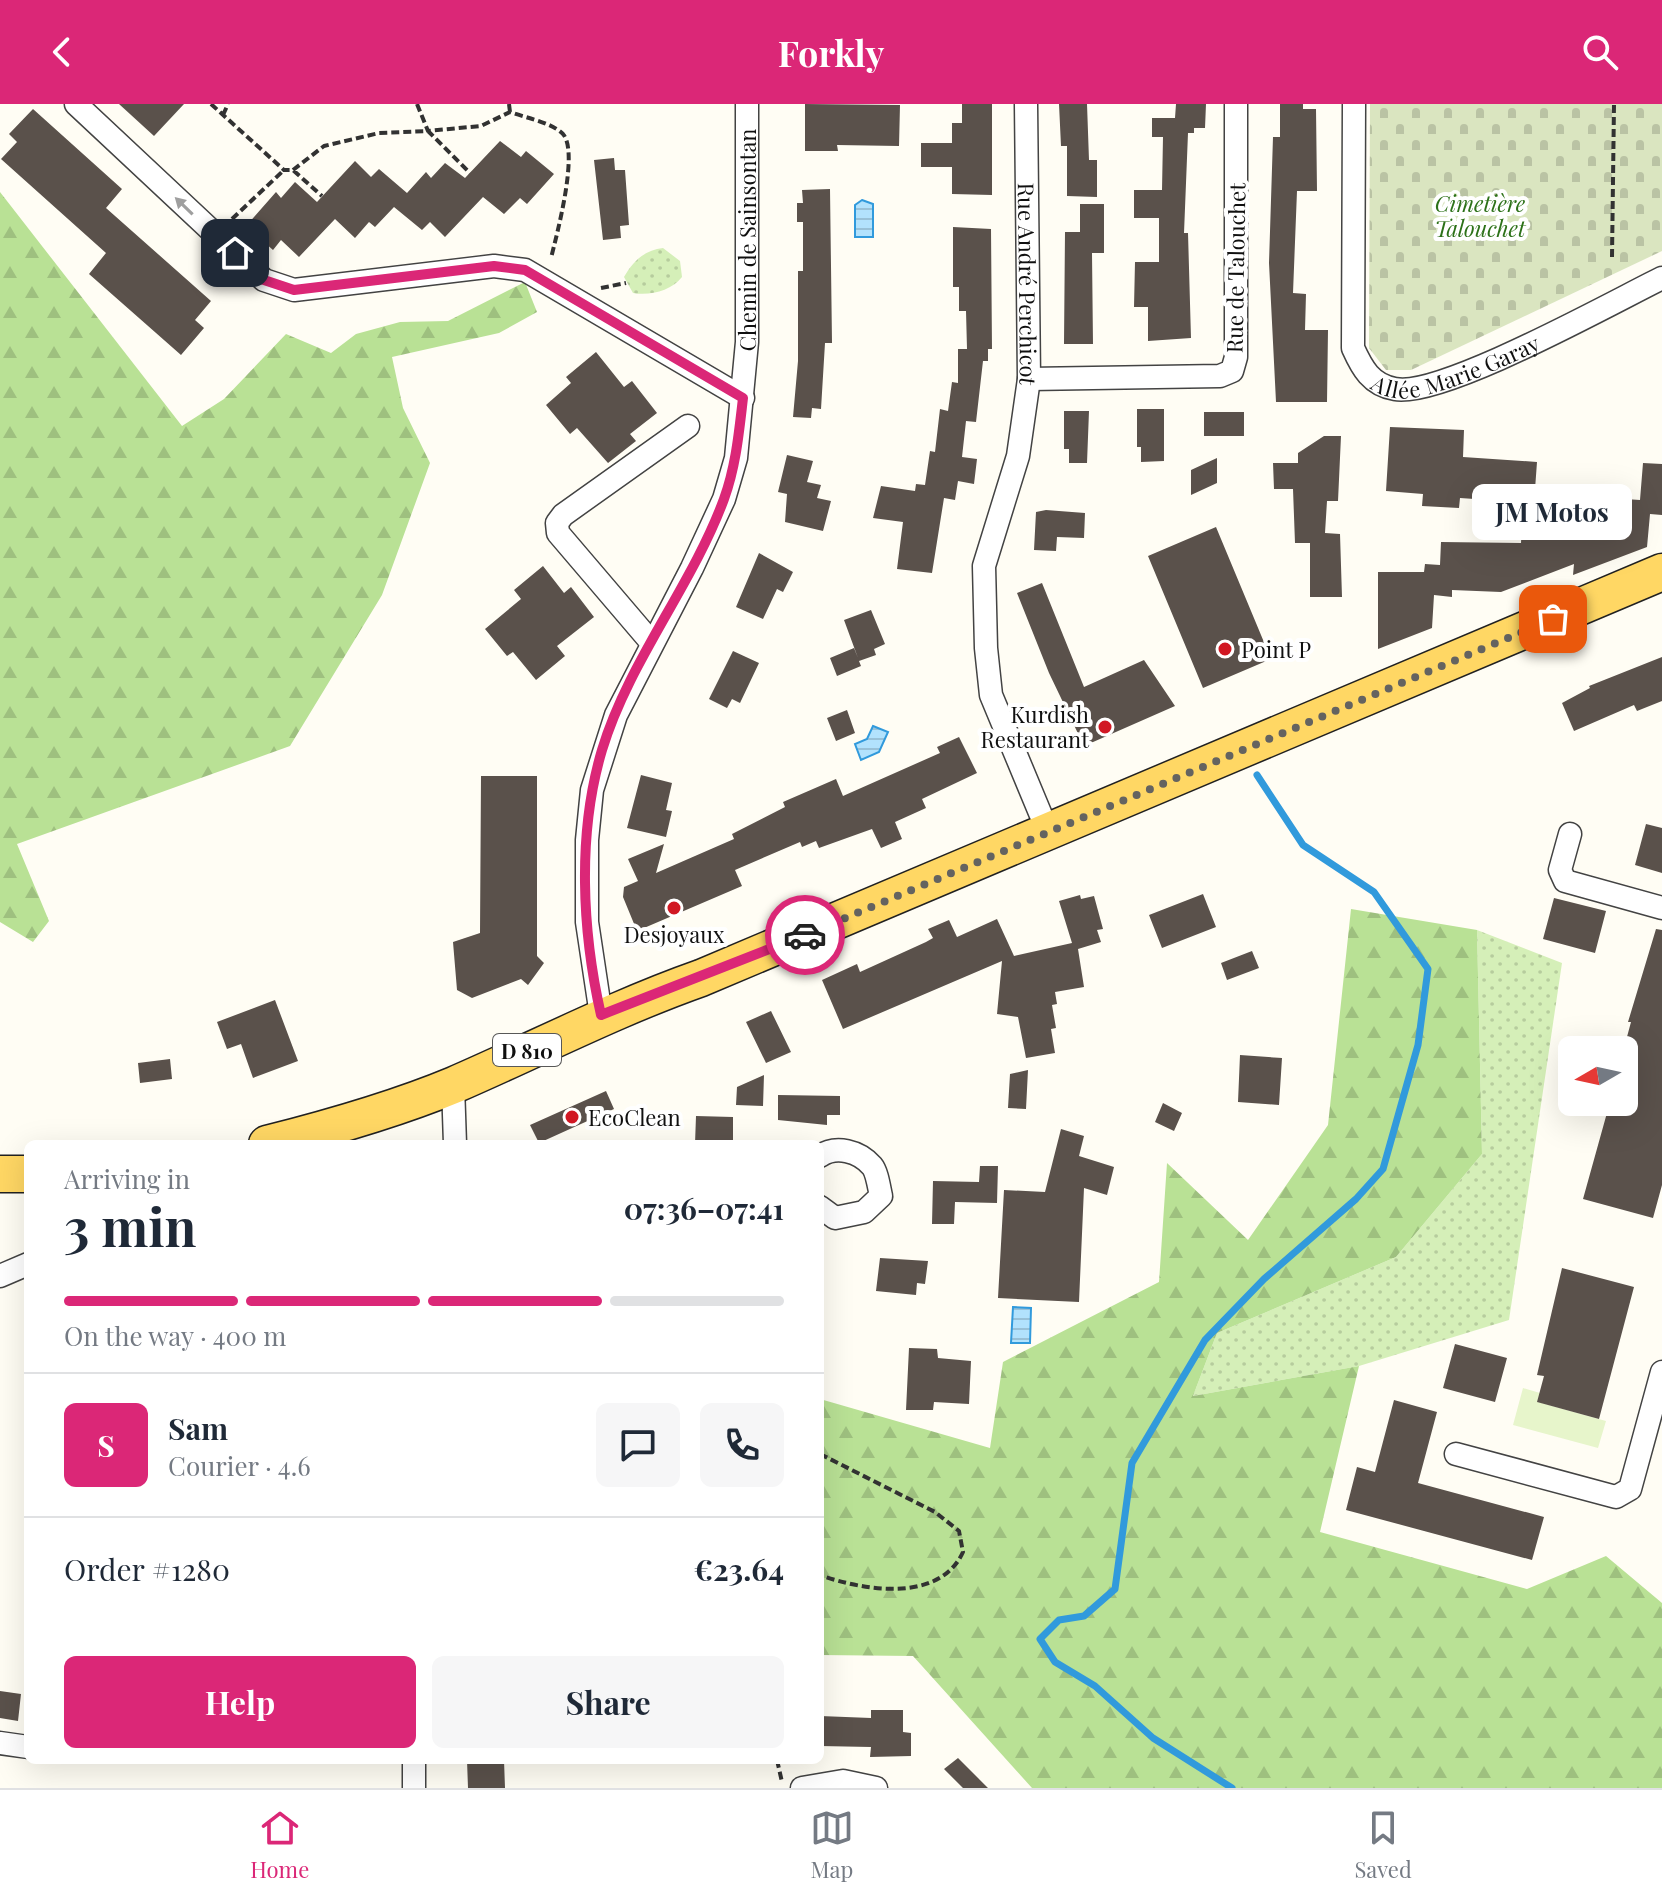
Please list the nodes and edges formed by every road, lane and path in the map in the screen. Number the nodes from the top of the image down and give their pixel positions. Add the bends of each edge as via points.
1 (76, 104) edge
2 (211, 104) edge
3 (228, 104) edge
4 (417, 104) edge
5 (509, 104) edge
6 (747, 104) edge
7 (1026, 104) edge
8 (1236, 104) edge
9 (1354, 104) edge
10 (1614, 104) edge
11 (510, 112) junction
12 (223, 115) junction
13 (428, 131) junction
14 (284, 170) junction
15 (293, 170) junction
16 (470, 173) dead end
17 (322, 196) dead end
18 (202, 222) junction
19 (1612, 257) dead end
20 (562, 267) dead end
21 (1662, 278) edge
22 (626, 283) dead end
23 (594, 290) dead end
24 (1029, 379) junction
25 (743, 398) junction
26 (688, 426) dead end
27 (1662, 572) edge
28 (651, 642) junction
29 (1048, 832) junction
30 (1570, 834) dead end
31 (1662, 908) edge
32 (601, 1015) junction
33 (453, 1085) junction
34 (282, 1140) edge
35 (455, 1140) edge
36 (824, 1153) edge
37 (0, 1174) edge
38 (24, 1174) edge
39 (824, 1210) edge
40 (24, 1266) edge
41 (0, 1276) edge
42 (1662, 1372) edge
43 (1456, 1454) dead end
44 (824, 1456) edge
45 (824, 1576) edge
46 (0, 1743) edge
47 (24, 1746) edge
48 (414, 1764) edge
49 (778, 1764) edge
50 (414, 1788) edge
51 (784, 1788) edge
52 (802, 1788) edge
53 (876, 1788) edge

18 -> 1 street
2 - 12 path
3 - 12 path
4 - 13 path
5 - 11 path
6 - 25 street, Chemin de Sainsontan
7 - 24 street, Rue André Perchicot
8 - 24 street, Rue de Talouchet via 1232,371 1220,376
9 - 21 street, Allée Marie Garay via 1353,348 1366,375 1395,389 1416,388 1479,368
10 - 19 path
11 - 13 path via 481,126
11 - 20 path via 549,125 570,146 551,259
12 - 14 path
13 - 15 path via 379,133 324,146
13 - 16 path
14 - 15 path
14 - 18 path via 226,224 211,213
15 - 17 path
18 - 25 street via 264,280 294,290 494,266 525,270
22 - 23 path
24 - 29 street, Rue André Perchicot via 1018,456 984,566 986,648 991,695
25 - 28 street, Chemin de Sainsontan via 736,458 724,499
26 - 28 street via 557,523 558,533
27 - 29 main road, D 810
28 - 32 street, Chemin de Sainsontan via 603,748 592,790 587,922
29 - 32 main road, D 810
30 - 31 street via 1560,870 1565,881
32 - 33 main road, D 810
33 - 34 main road, D 810
33 - 35 street
36 - 39 street via 852,1151 873,1167 881,1196 864,1212 835,1218
37 - 38 main road
40 - 41 street
42 - 43 street via 1630,1489 1616,1497
44 - 45 path via 935,1512 959,1531 963,1552 948,1575 902,1590
46 - 47 street
48 - 50 street
49 - 51 path
52 - 53 street via 843,1781

